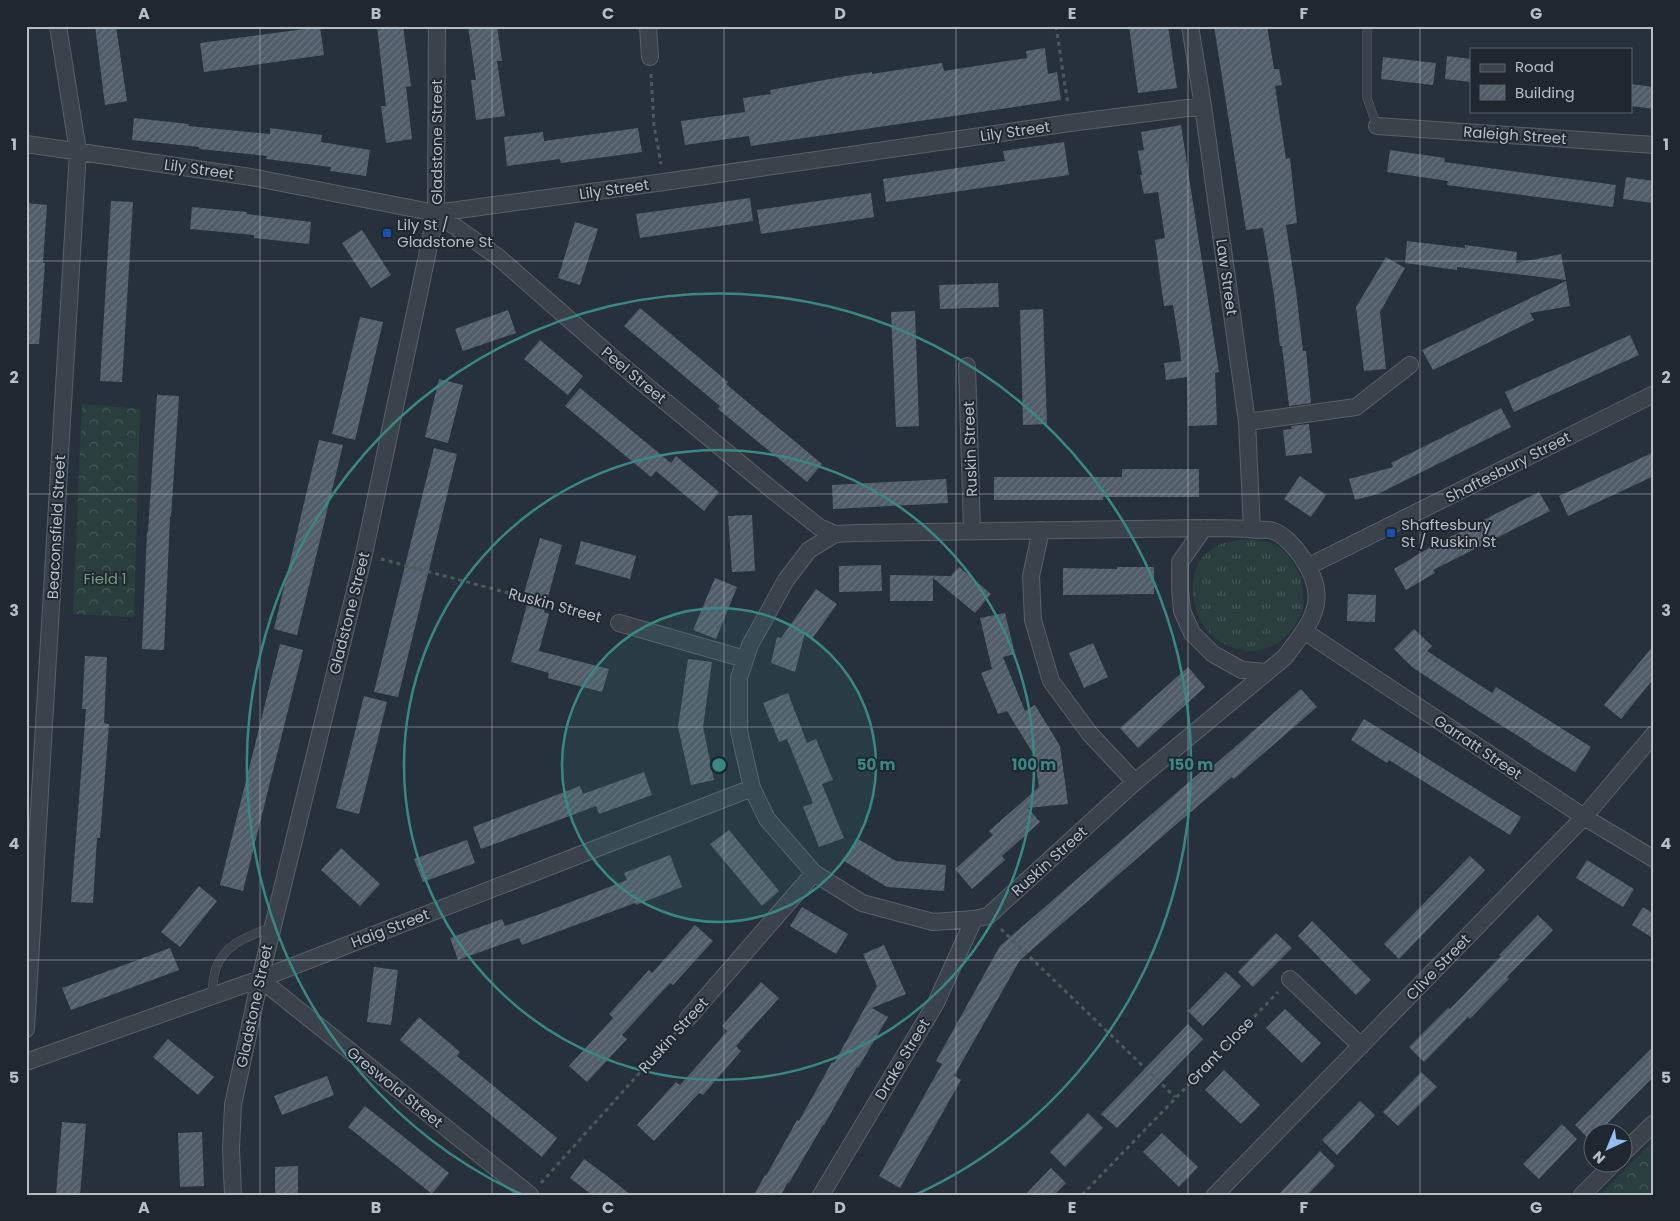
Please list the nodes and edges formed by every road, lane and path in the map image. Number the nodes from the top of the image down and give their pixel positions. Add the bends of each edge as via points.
1 (58, 26) edge
2 (437, 26) edge
3 (648, 26) edge
4 (1056, 26) edge
5 (1190, 26) edge
6 (1367, 26) edge
7 (650, 57) joint
8 (1203, 106) junction
9 (1070, 123) junction
10 (1377, 126) joint
11 (26, 144) edge
12 (1654, 145) edge
13 (78, 152) junction
14 (664, 182) junction
15 (436, 213) junction
16 (968, 366) dead end
17 (1410, 366) dead end
18 (1654, 394) edge
19 (1247, 422) junction
20 (1204, 528) junction
21 (1252, 529) junction
22 (1041, 530) junction
23 (972, 532) junction
24 (835, 534) junction
25 (364, 554) junction
26 (1309, 566) junction
27 (619, 623) joint
28 (1304, 631) junction
29 (745, 659) junction
30 (1268, 672) junction
31 (1654, 734) edge
32 (1135, 782) junction
33 (752, 788) junction
34 (1584, 817) junction
35 (1654, 859) edge
36 (814, 873) junction
37 (981, 918) junction
38 (272, 927) junction
39 (260, 979) junction
40 (1290, 979) joint
41 (211, 996) junction
42 (688, 1018) joint
43 (26, 1029) edge
44 (1360, 1046) junction
45 (26, 1062) edge
46 (1175, 1097) junction
47 (1654, 1123) edge
48 (1632, 1144) edge
49 (1603, 1174) edge
50 (534, 1191) edge
51 (233, 1195) edge
52 (821, 1195) edge
53 (1082, 1195) edge
54 (1215, 1195) edge
55 (1582, 1195) edge

1 - 13 street, Beaconsfield Street
2 - 15 street, Gladstone Street
3 - 7 street
4 - 9 path
5 - 8 street, Law Street
6 - 10 lane via 1367,98
7 - 14 path via 654,125
8 - 9 street, Lily Street
8 - 19 street, Law Street
9 - 14 street, Lily Street
10 - 12 street, Raleigh Street
11 - 13 street, Lily Street
13 - 15 street, Lily Street via 251,177
13 - 43 street, Beaconsfield Street
14 - 15 street, Lily Street
15 - 24 street, Peel Street via 498,257 620,364 771,489 819,527
15 - 25 street, Gladstone Street
16 - 23 street, Ruskin Street
17 - 19 street via 1356,407
18 - 26 street, Shaftesbury Street
19 - 21 street, Law Street
20 - 21 street, Ruskin Street
20 - 22 street, Ruskin Street
20 - 30 street via 1180,562 1182,610 1192,634 1213,654 1242,670
21 - 26 street, Ruskin Street via 1273,531 1295,547
22 - 23 street, Ruskin Street
22 - 32 street via 1031,576 1033,620 1051,681 1090,734
23 - 24 street, Ruskin Street
24 - 29 street via 809,550 786,580
25 - 27 path, Ruskin Street
25 - 38 street, Gladstone Street
26 - 28 street, Ruskin Street via 1317,596 1315,613
27 - 29 street, Ruskin Street
28 - 30 street, Ruskin Street via 1285,658
28 - 34 street, Garratt Street
29 - 33 street via 739,678 739,731
30 - 32 street, Ruskin Street
31 - 34 street, Clive Street
32 - 37 street, Ruskin Street
33 - 36 street via 767,819
33 - 39 street, Haig Street
34 - 35 street, Garratt Street
34 - 44 street, Clive Street
36 - 37 street via 862,903 933,922
36 - 42 street, Ruskin Street
37 - 46 path
37 - 52 street, Drake Street via 936,1003
38 - 39 street, Gladstone Street
38 - 41 lane via 237,941 224,952 216,969
39 - 41 street, Haig Street
39 - 50 street, Greswold Street
39 - 51 street, Gladstone Street via 233,1105
40 - 44 street
40 - 46 path, Grant Close
41 - 45 street, Haig Street
42 - 50 path, Ruskin Street
44 - 54 street, Clive Street
46 - 53 path, Grant Close
47 - 48 street
49 - 55 street

